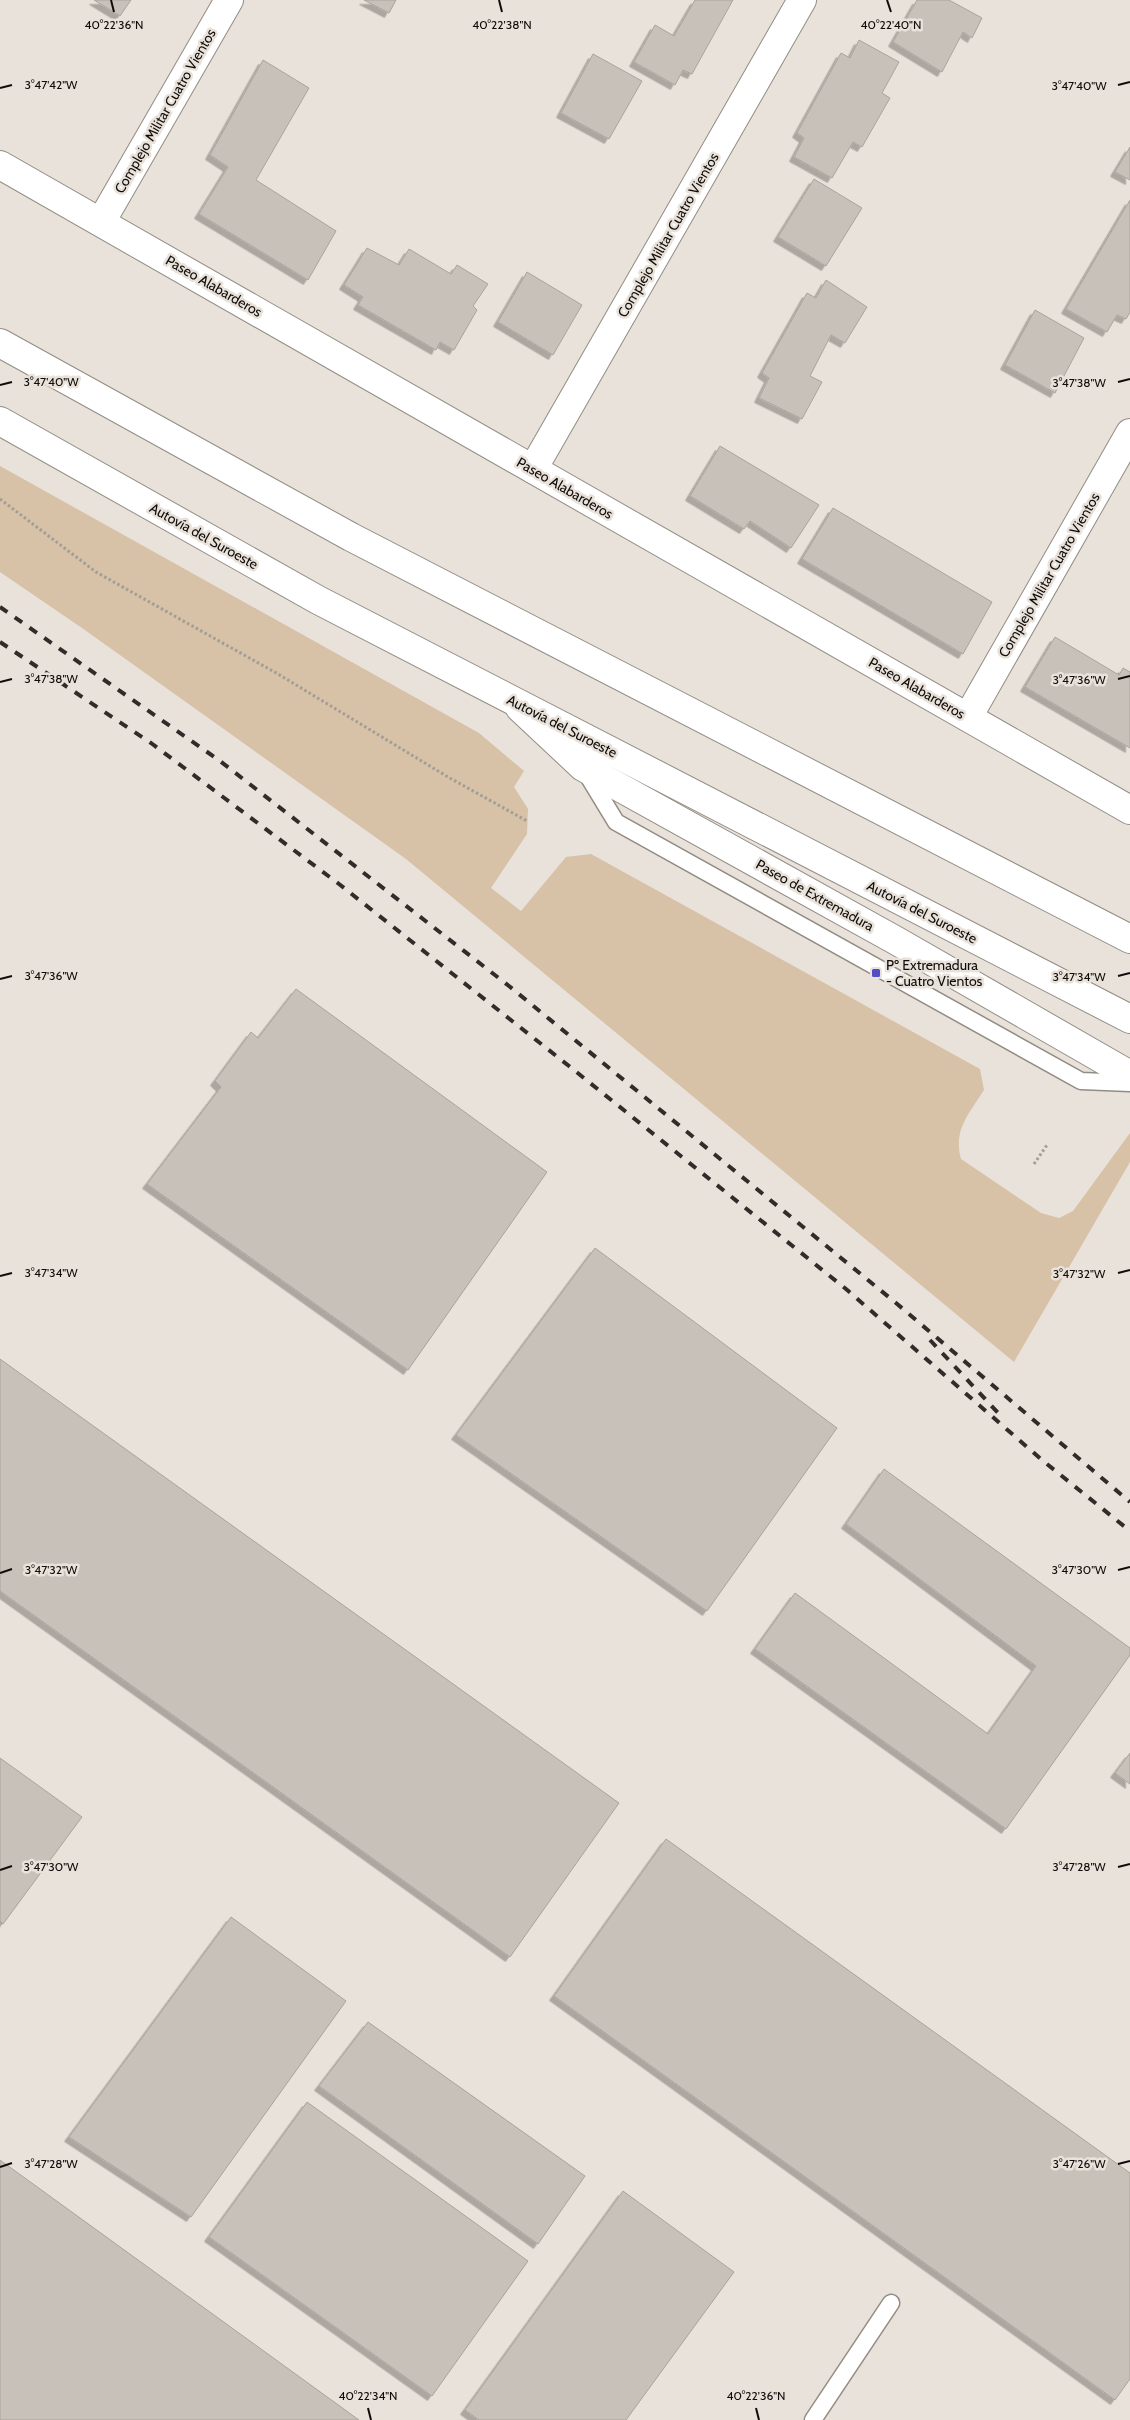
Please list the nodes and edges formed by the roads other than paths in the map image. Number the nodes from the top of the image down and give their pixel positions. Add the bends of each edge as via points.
1 (229, 0) edge
2 (802, 0) edge
3 (0, 165) edge
4 (101, 222) junction
5 (0, 343) edge
6 (0, 421) edge
7 (1130, 433) edge
8 (533, 470) junction
9 (511, 700) junction
10 (968, 716) junction
11 (583, 767) junction
12 (1130, 810) edge
13 (1130, 939) edge
14 (1130, 1019) edge
15 (1130, 1075) edge
16 (1130, 1083) edge
17 (891, 2303) dead end
18 (813, 2420) edge

1 - 4 main road, Complejo Militar Cuatro Vientos
2 - 8 main road, Complejo Militar Cuatro Vientos
3 - 4 main road, Paseo Alabarderos
4 - 8 main road, Paseo Alabarderos
5 - 13 main road via 351,537
6 - 9 main road, Autovía del Suroeste via 318,600
7 - 10 main road, Complejo Militar Cuatro Vientos
8 - 10 main road, Paseo Alabarderos
9 - 11 main road, Paseo de Extremadura
9 - 14 main road, Autovía del Suroeste
10 - 12 main road, Paseo Alabarderos
11 - 15 main road, Paseo de Extremadura
11 - 16 lane via 616,822 1081,1081
17 - 18 lane

